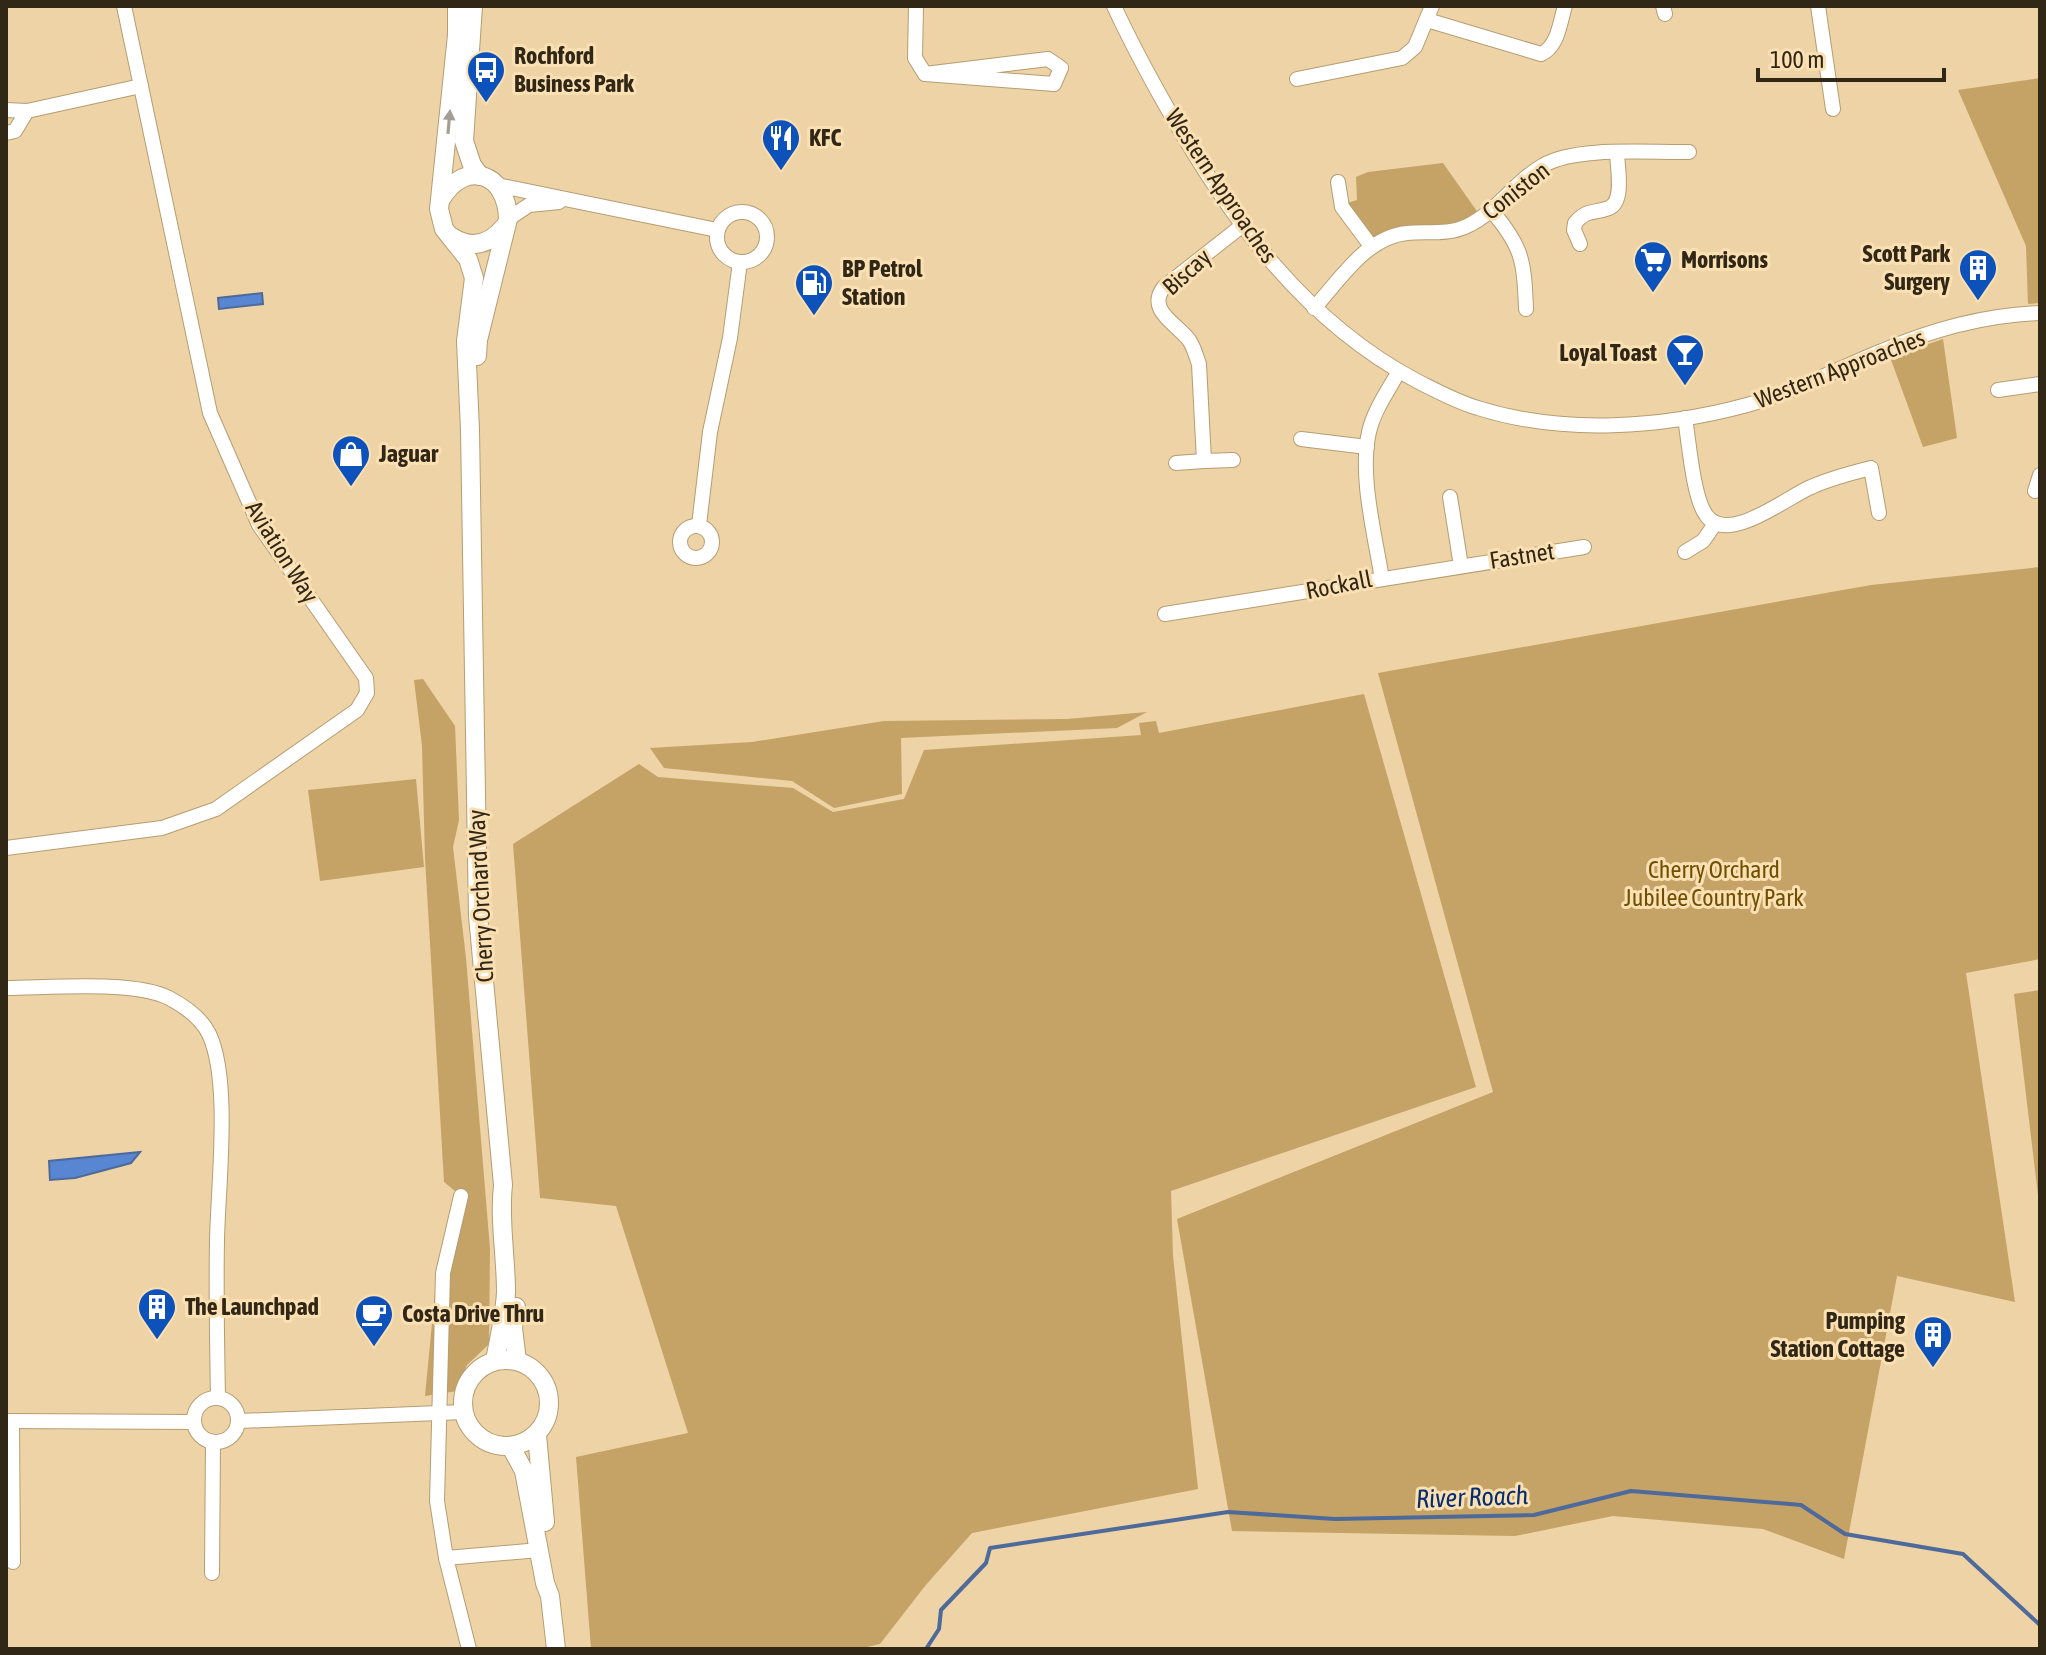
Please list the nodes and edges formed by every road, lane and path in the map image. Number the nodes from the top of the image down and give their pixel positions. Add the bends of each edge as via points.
1 (124, 6) edge
2 (457, 6) edge
3 (473, 6) edge
4 (916, 6) edge
5 (1114, 6) edge
6 (1565, 6) edge
7 (1822, 7) edge
8 (1430, 13) edge
9 (925, 74) junction
10 (1297, 79) dead end
11 (141, 86) junction
12 (1833, 109) dead end
13 (6, 110) edge
14 (27, 111) junction
15 (6, 133) edge
16 (1617, 152) junction
17 (1689, 152) dead end
18 (480, 176) junction
19 (1338, 182) dead end
20 (497, 185) junction
21 (441, 199) junction
22 (571, 200) junction
23 (1491, 210) junction
24 (506, 223) junction
25 (1243, 225) junction
26 (717, 230) junction
27 (450, 236) junction
28 (1580, 244) dead end
29 (1371, 246) junction
30 (740, 262) junction
31 (1314, 308) junction
32 (1526, 309) dead end
33 (2040, 313) edge
34 (1399, 371) junction
35 (2040, 384) edge
36 (1998, 390) dead end
37 (1685, 418) junction
38 (470, 430) junction
39 (1301, 439) dead end
40 (1367, 447) junction
41 (1233, 460) dead end
42 (1204, 461) junction
43 (1176, 463) dead end
44 (2040, 475) edge
45 (2035, 491) dead end
46 (1450, 497) dead end
47 (1879, 513) dead end
48 (1715, 524) junction
49 (699, 525) dead end
50 (1584, 547) dead end
51 (1685, 552) dead end
52 (1461, 566) junction
53 (1382, 579) junction
54 (1165, 614) dead end
55 (6, 848) edge
56 (6, 988) edge
57 (503, 1185) junction
58 (461, 1196) dead end
59 (495, 1361) junction
60 (517, 1361) junction
61 (218, 1398) junction
62 (464, 1412) junction
63 (439, 1413) junction
64 (9, 1421) edge
65 (239, 1421) junction
66 (194, 1422) junction
67 (537, 1435) junction
68 (213, 1442) junction
69 (511, 1447) junction
70 (539, 1550) junction
71 (446, 1558) junction
72 (13, 1562) dead end
73 (212, 1573) dead end
74 (550, 1596) junction
75 (469, 1649) edge
76 (556, 1649) edge

1 - 11 street, Aviation Way
21 -> 2 main road, Cherry Orchard Way
3 - 18 main road via 464,141
4 - 9 street via 915,58
5 - 25 street, Western Approaches via 1189,147
6 - 8 street via 1554,42 1541,54
7 - 12 street
8 - 10 street via 1415,47 1402,58
9 - 9 street via 1054,84 1061,68 1048,59
11 - 14 street
11 - 55 street, Aviation Way via 210,413 259,525 366,678 367,693 357,710 216,809 162,828
13 - 14 street
14 - 15 street via 15,131
16 - 17 street, Coniston
16 - 23 street, Coniston via 1571,156 1543,165
16 - 28 street via 1616,203 1589,211 1575,223
18 - 20 main road
18 - 21 main road via 454,182
19 - 29 street via 1342,207
20 - 22 street
20 - 24 main road via 507,201
21 - 27 main road, Cherry Orchard Way via 440,219
22 - 24 street via 529,205
22 - 26 street
23 - 29 street, Coniston via 1463,228 1394,235
23 - 32 street via 1516,241 1525,270
24 - 27 main road via 482,244
24 - 38 main road, Cherry Orchard Way via 478,340
25 - 31 street, Western Approaches
25 - 42 street, Biscay via 1158,297 1162,313 1189,340 1199,364
26 - 30 street via 721,251
26 - 30 street via 733,213 748,213 761,221 767,235 764,249 754,259
27 - 38 main road, Cherry Orchard Way via 468,259 474,278 466,341
29 - 31 street, Coniston
30 - 49 street
31 - 34 street, Western Approaches
33 - 37 street, Western Approaches via 1939,332 1772,398
34 - 37 street, Western Approaches via 1476,408 1522,419 1595,425
34 - 40 street, Rockall via 1373,419
35 - 36 street
37 - 48 street via 1699,497
38 - 57 main road, Cherry Orchard Way via 478,916
39 - 40 street
40 - 53 street, Rockall
41 - 42 street
42 - 43 street
44 - 45 street
46 - 52 street, Fastnet
47 - 48 street via 1871,468 1808,488 1745,522
48 - 51 street via 1703,541
50 - 52 street, Fastnet
52 - 53 street, Fastnet
53 - 54 street, Rockall
56 - 61 street via 140,990 174,1001 208,1032 221,1086
57 - 59 main road, Cherry Orchard Way via 505,1310
57 - 60 main road via 513,1237
58 - 63 street via 443,1273
59 - 60 main road
59 - 62 main road via 471,1377 464,1390
60 - 67 main road via 545,1382 550,1410
61 - 65 street via 235,1407
61 - 66 street via 198,1408
62 - 63 street
62 - 69 main road via 483,1441
63 - 65 street
63 - 71 street via 437,1501
64 - 66 street
64 - 72 street
65 - 68 street via 228,1440
66 - 68 street via 200,1435
67 - 69 main road
67 - 74 main road via 553,1583
68 - 73 street
69 - 70 main road via 524,1471
70 - 71 street
70 - 74 main road
71 - 75 street
74 - 76 main road

